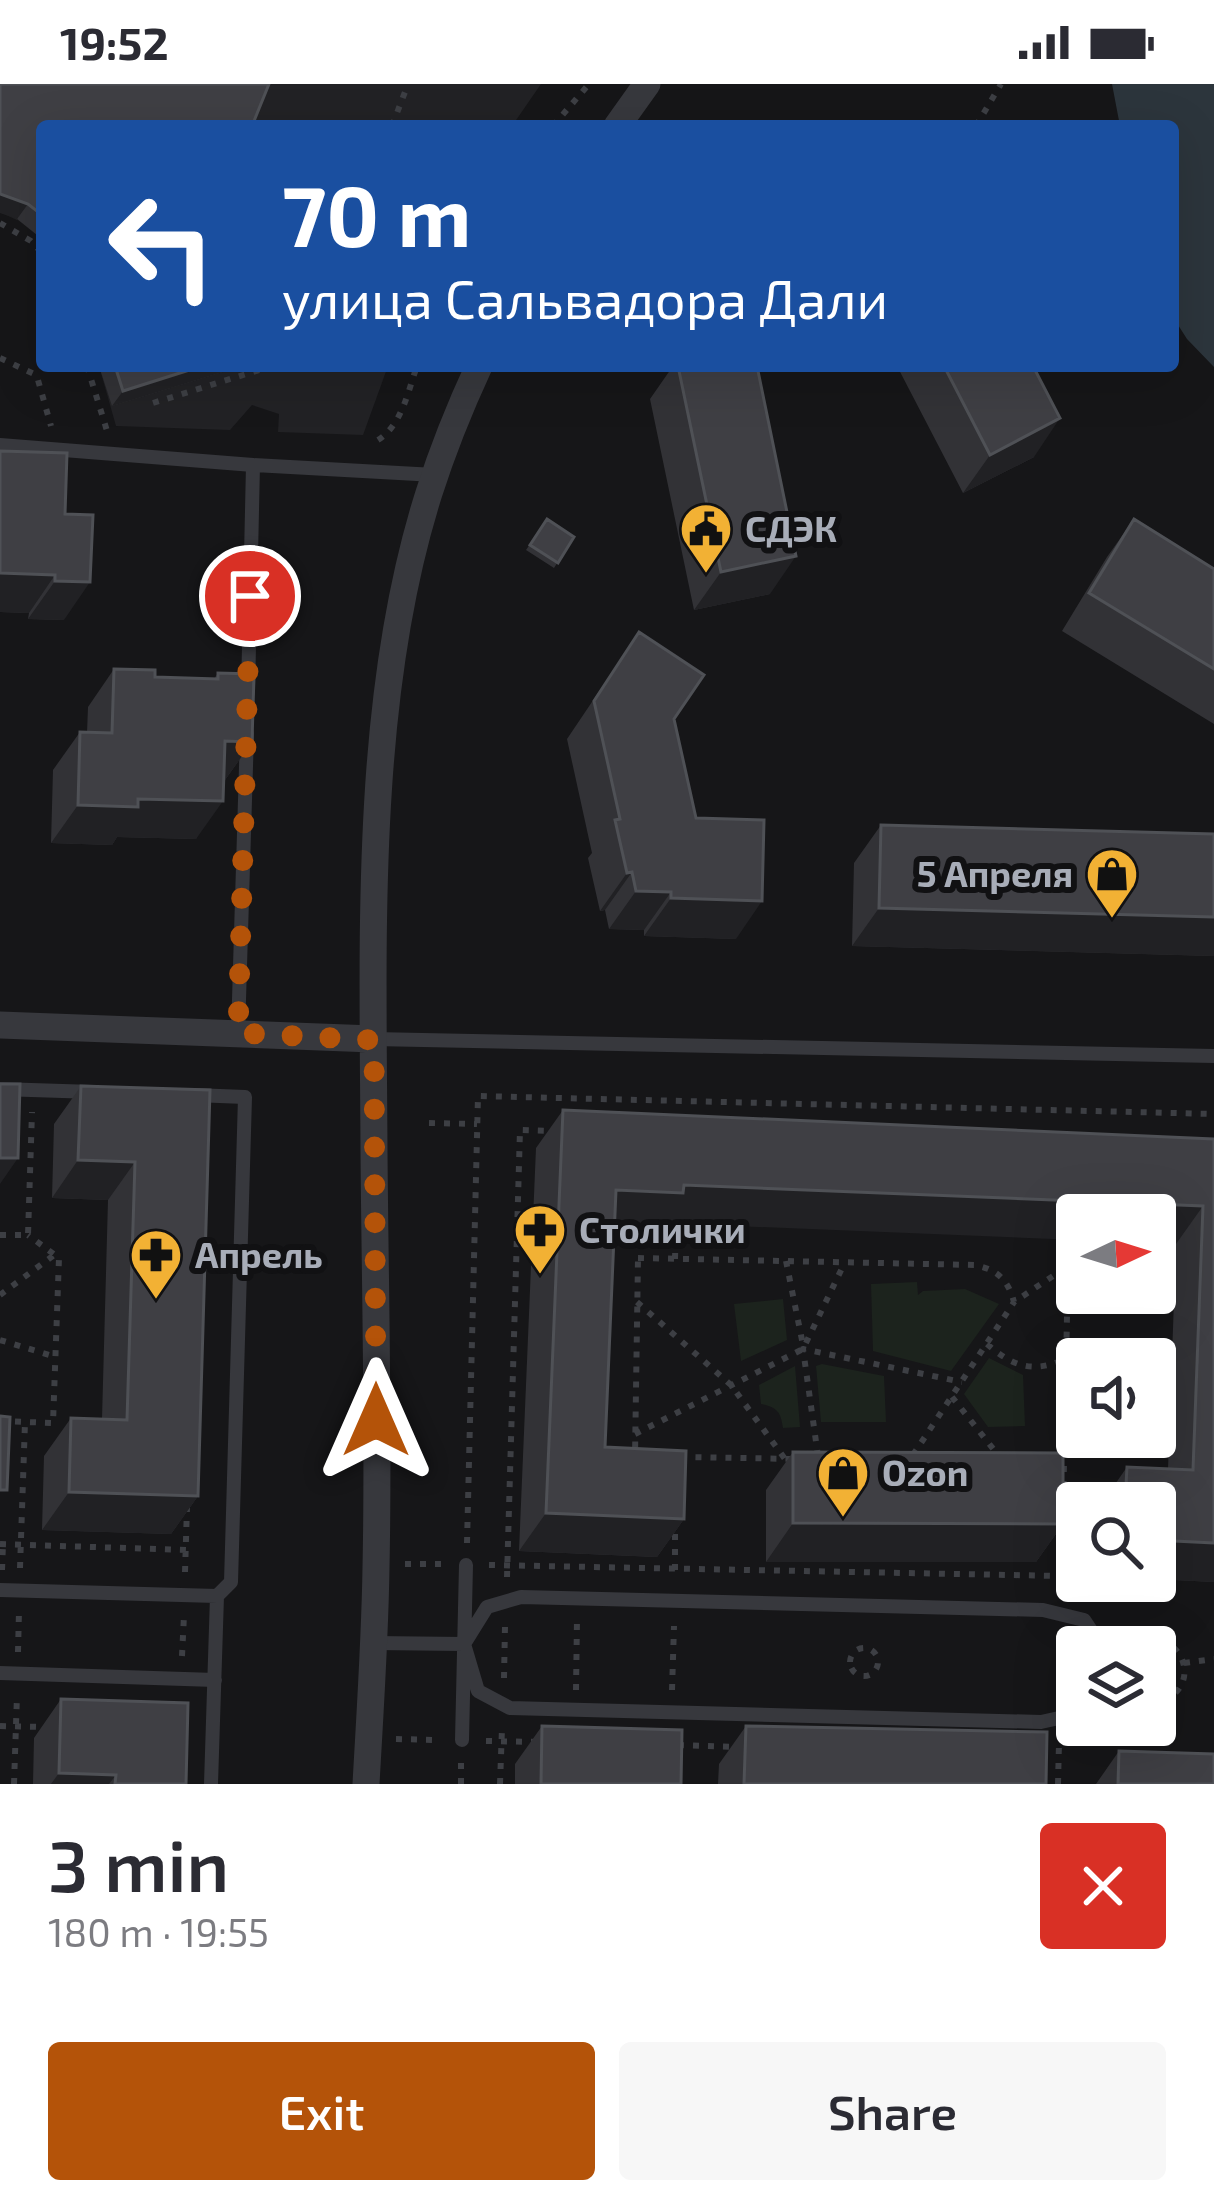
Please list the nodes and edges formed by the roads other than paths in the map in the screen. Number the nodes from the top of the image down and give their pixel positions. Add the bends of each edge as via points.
1 (646, 84) edge
2 (621, 120) edge
3 (476, 372) edge
4 (0, 446) edge
5 (253, 465) junction
6 (436, 475) junction
7 (0, 1025) edge
8 (238, 1033) junction
9 (374, 1040) junction
10 (1214, 1056) edge
11 (0, 1089) edge
12 (104, 1093) edge
13 (175, 1095) edge
14 (466, 1565) road end
15 (0, 1590) edge
16 (217, 1596) junction
17 (1088, 1626) edge
18 (374, 1642) junction
19 (464, 1644) junction
20 (0, 1673) edge
21 (214, 1680) junction
22 (1056, 1719) edge
23 (462, 1740) road end
24 (211, 1784) edge
25 (366, 1784) edge

1 - 2 street
3 - 6 street
4 - 5 lane
5 - 6 lane
5 - 8 lane
6 - 9 street via 408,573 384,730
7 - 8 street
8 - 9 street
9 - 10 lane
9 - 18 street
11 - 12 lane
13 - 16 lane via 245,1097 231,1582
14 - 19 lane
15 - 16 lane
16 - 21 lane
17 - 19 lane via 1043,1610 521,1597 487,1607
18 - 19 lane
18 - 25 street
19 - 22 lane via 478,1691 510,1708
19 - 23 lane
20 - 21 lane
21 - 24 lane

